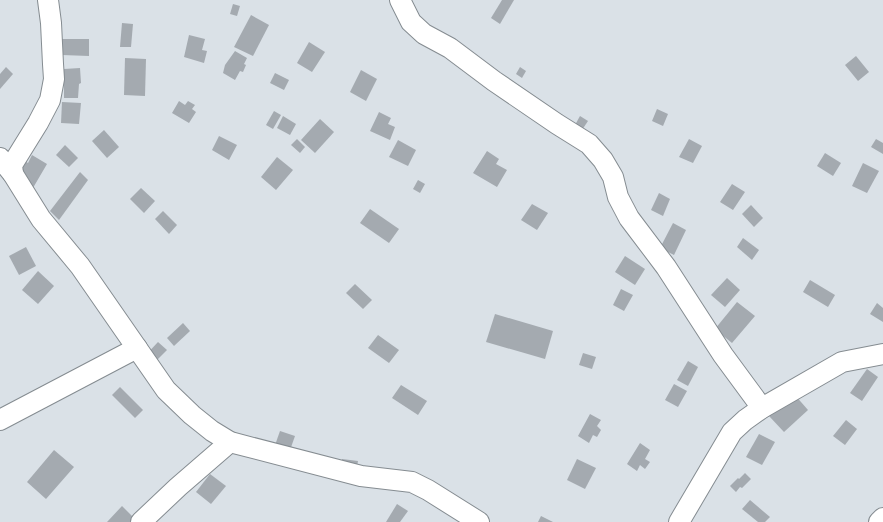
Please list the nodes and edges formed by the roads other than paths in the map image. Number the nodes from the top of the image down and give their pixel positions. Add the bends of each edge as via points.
1 (48, 0) edge
2 (400, 0) edge
3 (0, 158) edge
4 (13, 174) junction
5 (137, 348) junction
6 (883, 354) edge
7 (762, 408) junction
8 (0, 420) edge
9 (230, 442) junction
10 (883, 518) edge
11 (140, 522) edge
12 (479, 522) edge
13 (679, 522) edge
14 (879, 522) edge

1 - 4 street via 54,64 50,100 12,165
2 - 7 street via 411,22 424,34 450,48 494,81 590,144 613,177 618,197 629,218 666,267 723,355
3 - 4 street
4 - 5 street via 41,219 80,266
5 - 8 street
5 - 9 street via 166,390 192,415
6 - 7 street via 842,362
7 - 13 street via 732,432
9 - 11 street
9 - 12 street via 361,476 412,482
10 - 14 street

